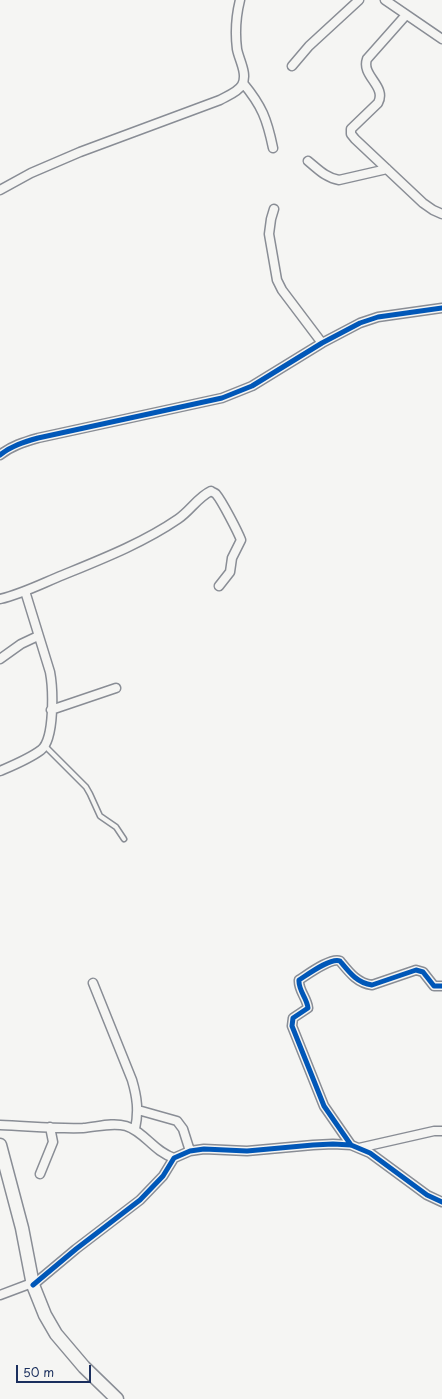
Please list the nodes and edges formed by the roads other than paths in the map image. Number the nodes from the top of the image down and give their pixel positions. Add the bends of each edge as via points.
1 (240, 0) edge
2 (359, 0) edge
3 (385, 0) edge
4 (406, 14) junction
5 (442, 39) edge
6 (292, 66) dead end
7 (243, 83) junction
8 (273, 148) dead end
9 (308, 161) dead end
10 (387, 170) junction
11 (0, 190) edge
12 (274, 209) dead end
13 (442, 214) edge
14 (442, 308) edge
15 (322, 344) junction
16 (0, 455) edge
17 (219, 586) dead end
18 (25, 591) junction
19 (0, 598) edge
20 (38, 636) junction
21 (0, 659) edge
22 (116, 688) dead end
23 (51, 710) junction
24 (45, 746) junction
25 (0, 771) edge
26 (124, 839) dead end
27 (93, 983) dead end
28 (442, 986) edge
29 (138, 1110) junction
30 (0, 1125) edge
31 (50, 1127) junction
32 (134, 1129) junction
33 (442, 1131) edge
34 (0, 1145) edge
35 (355, 1146) junction
36 (190, 1151) junction
37 (174, 1158) junction
38 (40, 1174) dead end
39 (442, 1202) edge
40 (32, 1284) junction
41 (0, 1295) edge
42 (117, 1399) edge

1 - 7 street via 236,26 244,72
2 - 6 street via 309,46
3 - 4 street
4 - 5 street
4 - 10 street via 365,64 380,92 380,98 351,129 355,139
7 - 8 street via 264,115
7 - 11 street via 232,94 220,100 80,152
9 - 10 street via 325,175 339,180
10 - 13 street via 423,203
12 - 15 street via 269,234 277,280
14 - 15 street via 378,317 360,323
15 - 16 street via 252,386 222,398 38,438 6,450
17 - 18 street via 230,572 232,558 241,540 220,500 211,491 180,518 144,539
18 - 19 street
18 - 20 street
20 - 21 street
20 - 23 street via 50,672
22 - 23 street
23 - 24 street via 50,733
24 - 25 street
24 - 26 lane via 86,787 100,816 116,827
27 - 29 street via 132,1080
28 - 35 street via 434,986 423,972 416,970 372,985 364,984 354,978 337,960 330,961 299,980 298,985 308,1008 293,1018 292,1026 324,1106
29 - 32 street
29 - 36 street via 177,1121 183,1129
30 - 31 street
31 - 32 street via 124,1125
31 - 38 street via 53,1142
32 - 37 street via 158,1150
33 - 35 street
34 - 40 street via 22,1228
35 - 36 street via 333,1144 247,1151
35 - 39 street via 370,1153 427,1195
36 - 37 street
37 - 40 street via 163,1176 140,1200
40 - 41 street
40 - 42 street via 56,1334 84,1367

